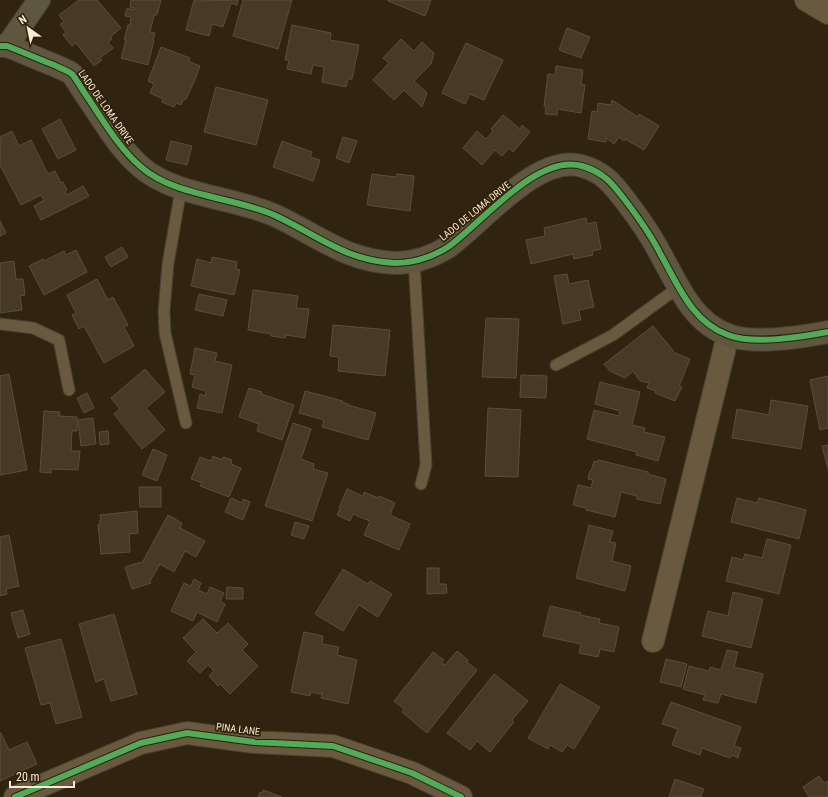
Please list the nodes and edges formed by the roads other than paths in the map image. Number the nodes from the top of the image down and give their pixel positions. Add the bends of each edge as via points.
1 (27, 0) edge
2 (39, 0) edge
3 (806, 0) edge
4 (828, 13) edge
5 (3, 46) edge
6 (181, 188) junction
7 (414, 261) junction
8 (679, 287) junction
9 (0, 324) edge
10 (828, 332) edge
11 (728, 335) junction
12 (556, 365) dead end
13 (69, 390) dead end
14 (186, 422) dead end
15 (421, 484) dead end
16 (653, 641) dead end
17 (15, 797) edge
18 (461, 797) edge

1 - 5 lane
2 - 5 street
3 - 4 street
5 - 6 street, LADO DE LOMA DRIVE via 70,72 126,153 158,179
6 - 7 street, LADO DE LOMA DRIVE via 274,215 350,254 375,261
6 - 14 lane via 168,264 164,311 165,333
7 - 8 street, LADO DE LOMA DRIVE via 445,248 461,237 497,204 536,175 559,166 571,165 581,166 607,178 638,218
7 - 15 lane via 426,465
8 - 11 street, LADO DE LOMA DRIVE via 689,304 707,324
8 - 12 lane via 613,335
9 - 13 lane via 33,328 59,340
10 - 11 street, LADO DE LOMA DRIVE via 794,339 748,339
11 - 16 street
17 - 18 street, PINA LANE via 141,743 187,733 254,742 333,746 412,773

